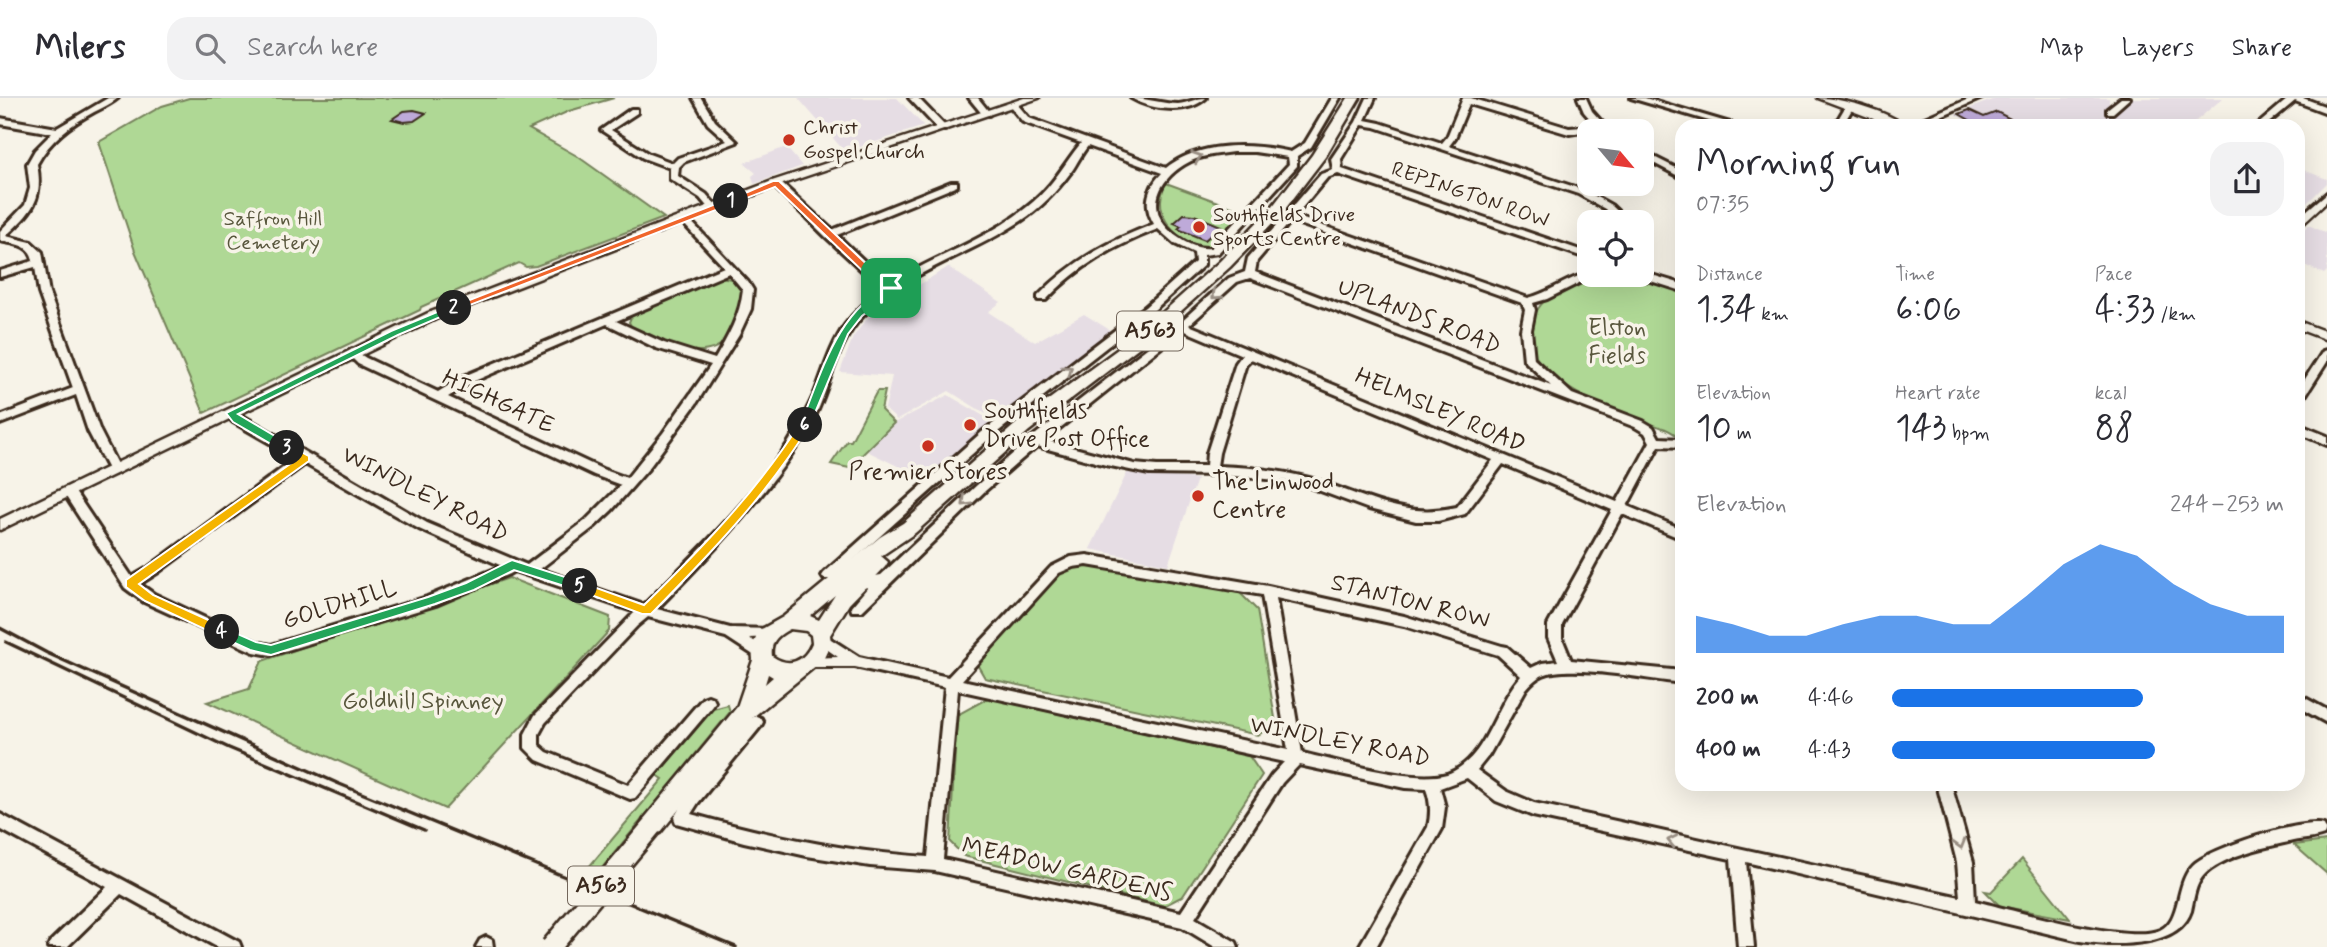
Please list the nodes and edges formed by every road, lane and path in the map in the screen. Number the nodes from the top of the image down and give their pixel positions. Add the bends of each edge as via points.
1 (114, 98) edge
2 (697, 98) edge
3 (913, 98) edge
4 (973, 98) edge
5 (1034, 98) edge
6 (1135, 98) edge
7 (1202, 98) edge
8 (1336, 98) edge
9 (1354, 98) edge
10 (1371, 98) edge
11 (1582, 98) edge
12 (1635, 98) edge
13 (1823, 98) edge
14 (1978, 98) edge
15 (2294, 98) edge
16 (1466, 99) edge
17 (2123, 99) edge
18 (1014, 106) junction
19 (1850, 106) junction
20 (635, 110) dead end
21 (2327, 110) edge
22 (2110, 111) dead end
23 (986, 113) junction
24 (1595, 119) edge
25 (1710, 119) edge
26 (1842, 119) edge
27 (1883, 119) edge
28 (1927, 119) edge
29 (2268, 119) edge
30 (0, 121) edge
31 (1360, 122) junction
32 (593, 126) dead end
33 (942, 128) junction
34 (605, 130) junction
35 (1577, 130) edge
36 (58, 131) junction
37 (745, 139) dead end
38 (733, 142) junction
39 (1087, 142) junction
40 (1444, 146) junction
41 (1292, 155) junction
42 (1654, 160) edge
43 (674, 166) junction
44 (1338, 171) junction
45 (1675, 171) edge
46 (1168, 172) junction
47 (776, 183) junction
48 (954, 184) dead end
49 (2327, 195) edge
50 (713, 208) junction
51 (1611, 210) edge
52 (2305, 216) edge
53 (1291, 218) junction
54 (684, 219) junction
55 (1158, 226) junction
56 (829, 235) junction
57 (0, 237) edge
58 (1199, 252) junction
59 (1577, 253) edge
60 (40, 262) junction
61 (729, 269) junction
62 (0, 274) edge
63 (1250, 274) junction
64 (1654, 279) edge
65 (1577, 280) edge
66 (1675, 286) edge
67 (891, 288) junction
68 (1042, 298) dead end
69 (1527, 301) junction
70 (607, 320) junction
71 (1182, 326) junction
72 (2305, 328) edge
73 (2327, 336) edge
74 (352, 353) junction
75 (2327, 354) edge
76 (1249, 355) junction
77 (1529, 360) junction
78 (717, 363) junction
79 (1496, 369) junction
80 (2305, 387) edge
81 (79, 390) junction
82 (439, 397) junction
83 (1572, 399) junction
84 (231, 413) junction
85 (0, 420) edge
86 (2305, 431) edge
87 (1035, 441) junction
88 (2327, 441) edge
89 (1656, 442) junction
90 (1675, 443) edge
91 (305, 458) junction
92 (1500, 460) junction
93 (1211, 469) junction
94 (114, 470) junction
95 (628, 483) junction
96 (69, 492) junction
97 (1621, 509) junction
98 (0, 525) edge
99 (1675, 531) edge
100 (512, 565) junction
101 (530, 571) junction
102 (852, 572) junction
103 (828, 576) dead end
104 (885, 579) junction
105 (130, 583) junction
106 (1268, 591) junction
107 (857, 607) dead end
108 (646, 611) junction
109 (790, 622) junction
110 (730, 633) junction
111 (769, 633) junction
112 (822, 636) junction
113 (762, 656) junction
114 (855, 662) junction
115 (804, 666) junction
116 (1567, 666) junction
117 (1531, 676) junction
118 (1675, 676) edge
119 (951, 682) junction
120 (708, 702) dead end
121 (2305, 704) edge
122 (751, 717) junction
123 (2327, 717) edge
124 (1296, 758) junction
125 (1468, 771) junction
126 (1431, 785) junction
127 (1946, 791) edge
128 (0, 821) edge
129 (2319, 830) dead end
130 (1738, 856) junction
131 (935, 864) junction
132 (120, 885) junction
133 (1968, 906) junction
134 (1185, 920) junction
135 (2164, 942) edge
136 (224, 945) edge
137 (56, 947) edge
138 (551, 947) edge
139 (1230, 947) edge
140 (1367, 947) edge
141 (1746, 947) edge

1 - 36 street
2 - 38 street via 711,122
3 - 33 street
4 - 23 street
5 - 18 main road
6 - 7 street via 1181,106
8 - 41 street via 1308,145
9 - 102 highway, A563 via 1277,210 1225,264 1146,335 1023,427 909,528 894,547
10 - 31 street
11 - 24 street
12 - 25 street
13 - 19 main road
14 - 28 street
15 - 21 street
15 - 29 street
16 - 35 street
16 - 40 street
17 - 22 street
18 - 23 main road
18 - 39 street via 1026,120
19 - 26 street
19 - 27 main road
20 - 34 street
23 - 33 main road
30 - 36 street
31 - 40 street
31 - 44 street via 1336,159
32 - 34 street
33 - 47 main road
34 - 43 street via 652,162
36 - 57 street via 32,164 36,196
37 - 38 street
38 - 43 street via 688,156
39 - 46 street
39 - 67 street via 1040,203
40 - 51 street via 1581,192
46 -> 41 street via 1192,158 1228,149
41 - 58 street via 1294,164 1218,249
42 - 45 street
43 - 50 street via 678,183 703,196
44 - 53 street via 1324,176
44 - 59 street, REPINGTON ROW
46 - 55 street via 1153,198
47 - 50 main road
47 - 56 street
48 - 56 street
49 - 52 street
50 - 54 main road
53 - 63 street via 1252,260
53 - 69 street
54 - 61 street
54 - 74 main road via 432,316
55 - 58 street
55 - 68 street via 1088,255
56 - 67 street
57 - 60 street via 28,244
102 -> 58 street via 986,435 1149,309 1200,263
60 - 62 street
60 - 81 street via 44,293
61 - 70 street
61 - 78 street via 746,286 748,302
63 -> 71 street via 1233,279
63 - 79 street, UPLANDS ROAD
64 - 66 street
65 - 69 street
67 - 108 street via 844,333 808,419 778,467 725,532
69 - 77 street
70 - 78 street via 653,342
70 - 82 street via 468,379
71 - 76 street, HELMSLEY ROAD
71 - 87 street
72 - 73 main road
74 - 82 street, HIGHGATE
74 - 84 main road
75 - 80 street
76 - 92 street, HELMSLEY ROAD
76 - 93 street via 1241,363
77 - 79 street via 1516,368
77 - 83 street
78 - 95 street via 654,454
79 - 83 street, UPLANDS ROAD
81 - 85 street
81 - 94 street
82 - 95 street, HIGHGATE
83 - 89 street via 1639,424
84 - 91 street, WINDLEY ROAD
84 - 94 main road
86 - 88 street
87 - 93 street via 1136,468
87 -> 104 street
89 - 90 street
89 - 97 street
91 - 100 street, WINDLEY ROAD via 423,526
91 - 105 street
92 - 93 street via 1461,511 1423,518 1397,515 1303,481
92 - 97 street, HELMSLEY ROAD
94 - 96 main road
95 - 101 street via 608,508
96 - 98 main road
96 - 105 street, GOLDHILL
97 - 99 street, HELMSLEY ROAD
97 - 116 street via 1555,625 1555,638
100 - 101 street, WINDLEY ROAD
100 - 105 street, GOLDHILL via 431,601 271,650 254,647 149,598
101 - 108 street, WINDLEY ROAD
102 - 103 street
102 - 104 street
102 - 109 highway, A563
102 - 112 highway, A563
104 - 107 street
106 - 117 street, STANTON ROW via 1404,621 1492,647
106 - 119 street via 1087,560 1070,562 1055,570
106 - 124 street
108 - 110 street, WINDLEY ROAD
108 - 120 street via 540,719 532,734 532,748 630,793
109 - 111 highway
109 - 112 highway via 806,622
110 - 111 street, WINDLEY ROAD
110 - 113 street, WINDLEY ROAD
111 - 113 highway
112 - 114 street, WINDLEY ROAD
112 - 115 highway via 819,655
113 - 115 highway via 780,671
113 - 122 highway, A563
114 - 115 street, WINDLEY ROAD
114 - 119 street, WINDLEY ROAD
115 - 122 highway, A563
116 - 117 street via 1542,669
116 - 118 street
117 - 125 street
119 - 124 street, WINDLEY ROAD
119 - 131 street, MEADOW GARDENS
121 - 123 street
122 - 131 street via 681,818 812,852
122 - 138 highway, A563, bridge
124 - 126 street, WINDLEY ROAD
124 - 134 street, MEADOW GARDENS via 1277,779
125 - 126 street, WINDLEY ROAD
130 -> 125 street via 1533,809 1502,796
126 - 140 street via 1438,814 1435,829
127 -> 133 street via 1965,862
128 - 132 street
129 - 135 street via 2237,851 2198,870 2182,918
130 - 133 street
130 - 141 street
131 - 134 street, MEADOW GARDENS
132 - 136 street
132 - 137 street
133 - 135 street via 2108,939
134 - 139 street

